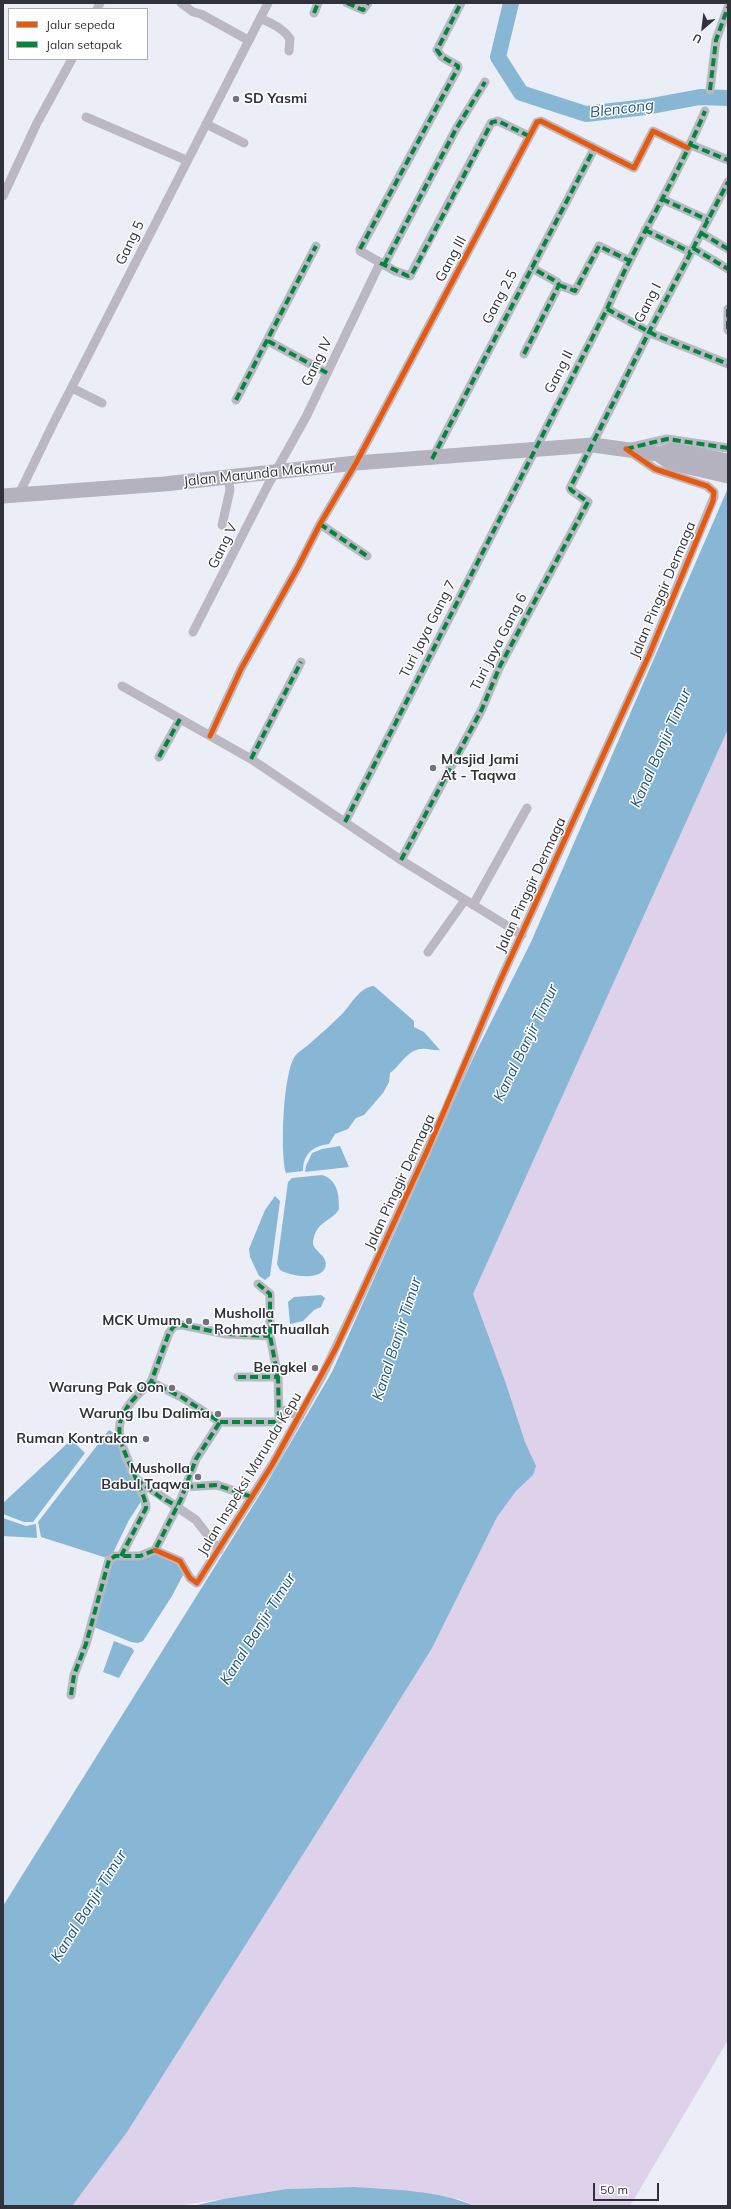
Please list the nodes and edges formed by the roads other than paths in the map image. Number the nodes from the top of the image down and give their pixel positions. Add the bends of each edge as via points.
1 (181, 3) edge
2 (268, 3) edge
3 (318, 3) edge
4 (347, 3) edge
5 (368, 3) edge
6 (461, 3) edge
7 (728, 7) edge
8 (314, 13) dead end
9 (260, 18) junction
10 (248, 40) junction
11 (289, 52) dead end
12 (71, 60) edge
13 (485, 82) dead end
14 (710, 90) dead end
15 (705, 111) dead end
16 (86, 117) dead end
17 (206, 124) junction
18 (530, 136) junction
19 (244, 143) dead end
20 (690, 147) junction
21 (594, 149) junction
22 (186, 160) junction
23 (728, 160) edge
24 (728, 182) edge
25 (725, 195) edge
26 (3, 196) edge
27 (662, 199) junction
28 (708, 220) junction
29 (645, 230) junction
30 (701, 232) junction
31 (316, 246) dead end
32 (728, 249) edge
33 (692, 250) junction
34 (628, 260) junction
35 (382, 264) junction
36 (532, 268) junction
37 (728, 269) edge
38 (559, 285) junction
39 (607, 309) junction
40 (728, 309) edge
41 (728, 330) edge
42 (649, 332) junction
43 (268, 341) junction
44 (524, 354) dead end
45 (728, 364) edge
46 (327, 373) junction
47 (72, 388) junction
48 (236, 400) dead end
49 (102, 403) dead end
50 (593, 445) junction
51 (626, 448) junction
52 (536, 449) junction
53 (432, 458) junction
54 (356, 463) junction
55 (726, 464) edge
56 (276, 471) junction
57 (228, 477) junction
58 (3, 496) edge
59 (18, 496) junction
60 (320, 524) junction
61 (222, 525) dead end
62 (367, 556) dead end
63 (193, 632) dead end
64 (302, 662) dead end
65 (122, 686) dead end
66 (180, 719) junction
67 (210, 736) junction
68 (159, 757) dead end
69 (251, 759) junction
70 (527, 808) dead end
71 (345, 822) junction
72 (401, 860) junction
73 (465, 900) junction
74 (473, 905) junction
75 (522, 935) junction
76 (428, 952) dead end
77 (258, 1284) dead end
78 (270, 1336) junction
79 (322, 1376) joint
80 (238, 1377) dead end
81 (278, 1377) junction
82 (151, 1382) junction
83 (280, 1408) junction
84 (300, 1416) junction
85 (220, 1422) junction
86 (136, 1479) junction
87 (185, 1487) junction
88 (252, 1497) junction
89 (177, 1506) junction
90 (155, 1550) junction
91 (219, 1550) junction
92 (121, 1556) junction
93 (71, 1695) dead end

1 - 10 street via 193,12
2 - 9 street, Gang 5
3 - 8 street
4 - 5 street via 363,10
6 - 35 street via 437,50 442,58 458,68 360,249
7 - 14 street via 716,40
9 - 10 street, Gang 5
9 - 11 street via 287,34 290,39
10 - 17 street, Gang 5
12 - 26 street via 37,123
13 - 35 street, Gang IV via 456,129
15 - 20 street, Gang II
16 - 22 street
17 - 19 street
17 - 22 street, Gang 5
18 - 21 street, Gang III via 539,121
18 - 35 street via 498,121 492,122 412,274 408,276
18 - 54 street, Gang III
20 - 21 street via 653,131 634,168
20 - 23 street
20 - 27 street, Gang II
21 - 36 street, Gang 2.5
22 - 47 street, Gang 5
24 - 25 street, Gang I
25 - 28 street, Gang I
27 - 28 street
27 - 29 street, Gang II
28 - 30 street, Gang I
29 - 33 street
29 - 34 street, Gang II
30 - 32 street
30 - 33 street, Gang I
31 - 43 street
33 - 37 street
33 - 42 street, Gang I
34 - 38 street via 599,246 576,291
34 - 39 street, Gang II
35 - 46 street, Gang IV
36 - 38 street
36 - 53 street, Gang 2.5
38 - 44 street
39 - 42 street
39 - 52 street, Gang II
40 - 41 street
42 - 45 street
42 - 50 street, Gang I
43 - 46 street
43 - 48 street
46 - 56 street, Gang IV
47 - 49 street
47 - 59 street, Gang 5
50 - 51 main road, Jalan Marunda Makmur
50 - 52 main road, Jalan Marunda Makmur
50 - 72 street, Turi Jaya Gang 6 via 570,489 588,502 500,666 482,708
51 - 55 main road, Jalan Marunda Makmur via 658,454 671,463
51 - 55 street via 667,438
51 - 75 street, Jalan Pinggir Dermaga via 655,469 707,486 714,492 714,501 649,655
52 - 53 main road, Jalan Marunda Makmur
52 - 71 street, Turi Jaya Gang 7
53 - 54 main road, Jalan Marunda Makmur
54 - 56 main road, Jalan Marunda Makmur
54 - 60 street, Gang III
56 - 57 main road, Jalan Marunda Makmur
56 - 63 street, Gang V
57 - 59 main road, Jalan Marunda Makmur
57 - 61 street via 230,490
58 - 59 main road, Jalan Marunda Makmur
60 - 62 street
60 - 67 street, Gang III via 241,669
64 - 69 street
65 - 66 street
66 - 67 street
66 - 68 street
67 - 69 street
69 - 71 street
70 - 74 street
71 - 72 street
72 - 73 street
73 - 74 street
73 - 76 street
74 - 75 street
75 - 79 street, Jalan Pinggir Dermaga via 427,1151
77 - 78 street via 270,1294
78 - 81 street
78 - 82 street via 226,1334 182,1325 174,1326
79 - 84 street, Jalan Inspeksi Marunda Kepu
80 - 81 street
81 - 83 street
82 - 85 street via 183,1398
82 - 86 street via 130,1403 119,1425 123,1448
83 - 84 street
83 - 85 street via 280,1419 275,1422
84 - 88 street, Jalan Inspeksi Marunda Kepu
85 - 87 street via 196,1459
86 - 89 street
86 - 92 street via 146,1508
87 - 88 street via 217,1485
87 - 89 street
88 - 91 street, Jalan Inspeksi Marunda Kepu
89 - 90 street
89 - 91 street via 199,1522
90 - 91 street, Jalan Inspeksi Marunda Kepu via 180,1561 190,1578 197,1584
90 - 92 street via 140,1556
92 - 93 street via 109,1560 86,1644 74,1675

